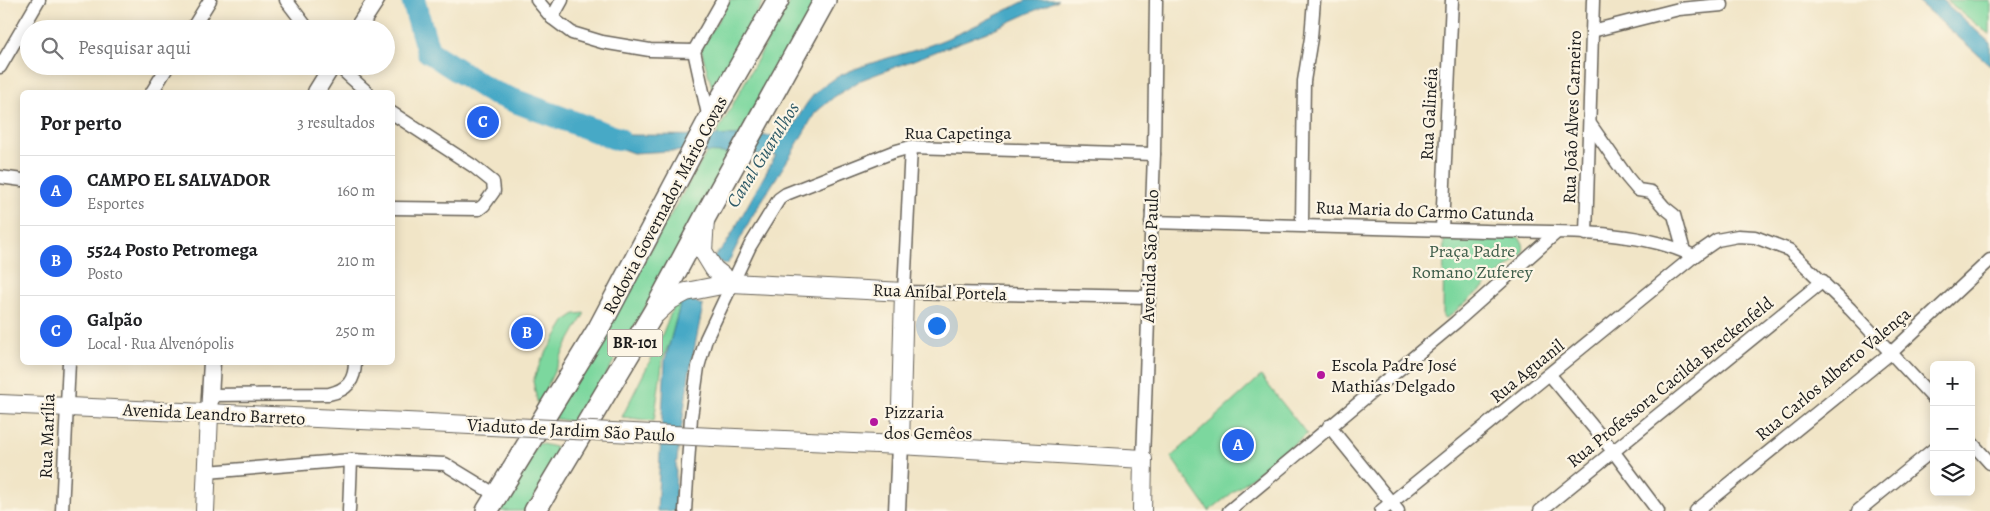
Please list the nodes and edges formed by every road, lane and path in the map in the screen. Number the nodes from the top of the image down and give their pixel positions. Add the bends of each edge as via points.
1 (39, 0) edge
2 (210, 0) edge
3 (286, 0) edge
4 (376, 0) edge
5 (537, 0) edge
6 (562, 0) edge
7 (723, 0) edge
8 (778, 0) edge
9 (825, 0) edge
10 (1156, 0) edge
11 (1314, 0) edge
12 (1452, 0) edge
13 (1592, 0) edge
14 (1722, 5) dead end
15 (552, 18) junction
16 (27, 20) edge
17 (198, 20) edge
18 (301, 20) edge
19 (363, 20) edge
20 (1592, 31) junction
21 (20, 33) edge
22 (694, 51) junction
23 (0, 67) edge
24 (162, 75) edge
25 (326, 75) edge
26 (348, 75) edge
27 (153, 90) edge
28 (317, 90) edge
29 (365, 90) edge
30 (395, 115) edge
31 (709, 120) junction
32 (1590, 124) junction
33 (911, 147) junction
34 (1154, 154) junction
35 (0, 177) edge
36 (20, 180) edge
37 (395, 208) edge
38 (706, 215) junction
39 (1151, 222) junction
40 (1302, 224) junction
41 (1442, 229) junction
42 (1556, 233) junction
43 (1586, 234) junction
44 (1689, 254) junction
45 (1990, 260) edge
46 (718, 280) junction
47 (1823, 281) junction
48 (904, 292) junction
49 (1148, 297) junction
50 (647, 323) junction
51 (1892, 352) junction
52 (69, 365) edge
53 (212, 365) edge
54 (355, 365) edge
55 (1550, 375) junction
56 (209, 395) junction
57 (1930, 395) edge
58 (0, 404) edge
59 (65, 407) junction
60 (209, 414) junction
61 (429, 423) joint
62 (1329, 426) junction
63 (900, 445) junction
64 (1975, 446) edge
65 (1613, 451) junction
66 (1932, 451) edge
67 (1144, 459) junction
68 (351, 460) junction
69 (1990, 463) edge
70 (206, 472) junction
71 (492, 503) edge
72 (1395, 507) edge
73 (62, 511) edge
74 (206, 511) edge
75 (349, 511) edge
76 (535, 511) edge
77 (685, 511) edge
78 (897, 511) edge
79 (1142, 511) edge
80 (1229, 511) edge
81 (1381, 511) edge
82 (1540, 511) edge
83 (1658, 511) edge
84 (1696, 511) edge
85 (1858, 511) edge

1 - 16 street
2 - 17 street
3 - 18 street
4 - 19 street
5 - 15 street
6 - 15 street
7 - 22 street
8 - 31 highway, Rodovia Governador Mário Covas / BR-101
9 - 38 highway, BR-101
10 - 34 street, Avenida São Paulo
11 - 40 street via 1304,81
12 - 41 street, Rua Galinéia
13 - 20 street, Rua João Alves Carneiro
14 - 20 street via 1679,9
15 - 22 street via 572,33 602,42 650,50
20 - 32 street, Rua João Alves Carneiro
21 - 23 street
22 - 31 street
24 - 27 street
25 - 28 street
26 - 29 street
30 - 37 street via 480,171 493,182 494,190 479,209
31 - 71 highway, Rodovia Governador Mário Covas / BR-101 via 599,328
32 - 43 street, Rua João Alves Carneiro
32 - 44 street via 1638,190 1651,192 1674,215
33 - 34 street, Rua Capetinga
33 - 46 street, Rua Capetinga via 786,194 779,199 750,246
33 - 48 street
34 - 39 street, Avenida São Paulo
35 - 36 street
38 - 46 main road via 703,251
38 - 50 highway, BR-101
39 - 40 street, Rua Maria do Carmo Catunda
39 - 49 street, Avenida São Paulo
40 - 41 street, Rua Maria do Carmo Catunda
41 - 42 street, Rua Maria do Carmo Catunda
42 - 43 street, Rua Maria do Carmo Catunda
42 - 62 street via 1456,322
43 - 44 street, Rua Maria do Carmo Catunda via 1620,236 1665,245
44 - 47 street, Rua Aguanil via 1717,240 1756,237 1789,250
44 - 55 street, Rua Aguanil
45 - 51 street, Rua Carlos Alberto Valença
46 - 48 main road, Rua Aníbal Portela
46 - 50 main road, Rua Aníbal Portela via 671,300
46 - 77 street, Rua Capetinga via 698,367
47 - 51 street, Rua Aguanil
47 - 65 street, Rua Professora Cacilda Breckenfeld
48 - 49 street, Rua Aníbal Portela
48 - 63 main road
49 - 67 street, Avenida São Paulo
50 - 76 highway, BR-101
51 - 57 street, Rua Aguanil
51 - 84 street, Rua Carlos Alberto Valença
52 - 59 street, Rua Marília
53 - 56 street
54 - 56 street via 353,378 340,392
55 - 65 street
55 - 72 street, Rua Aguanil
56 - 60 street
58 - 59 main road, Avenida Leandro Barreto
59 - 60 main road, Avenida Leandro Barreto
59 - 73 street, Rua Marília
60 - 61 main road, Avenida Leandro Barreto
60 - 70 main road
61 - 63 main road, Viaduto de Jardim São Paulo, bridge
62 - 72 street
62 - 80 street
63 - 67 main road, Viaduto de Jardim São Paulo
63 - 78 street
64 - 69 street
65 - 82 street, Rua Professora Cacilda Breckenfeld
65 - 83 street
66 - 85 street
67 - 79 main road, Avenida São Paulo
68 - 70 street
68 - 71 street via 445,464
68 - 75 street
70 - 74 main road
72 - 81 street, Rua Aguanil

